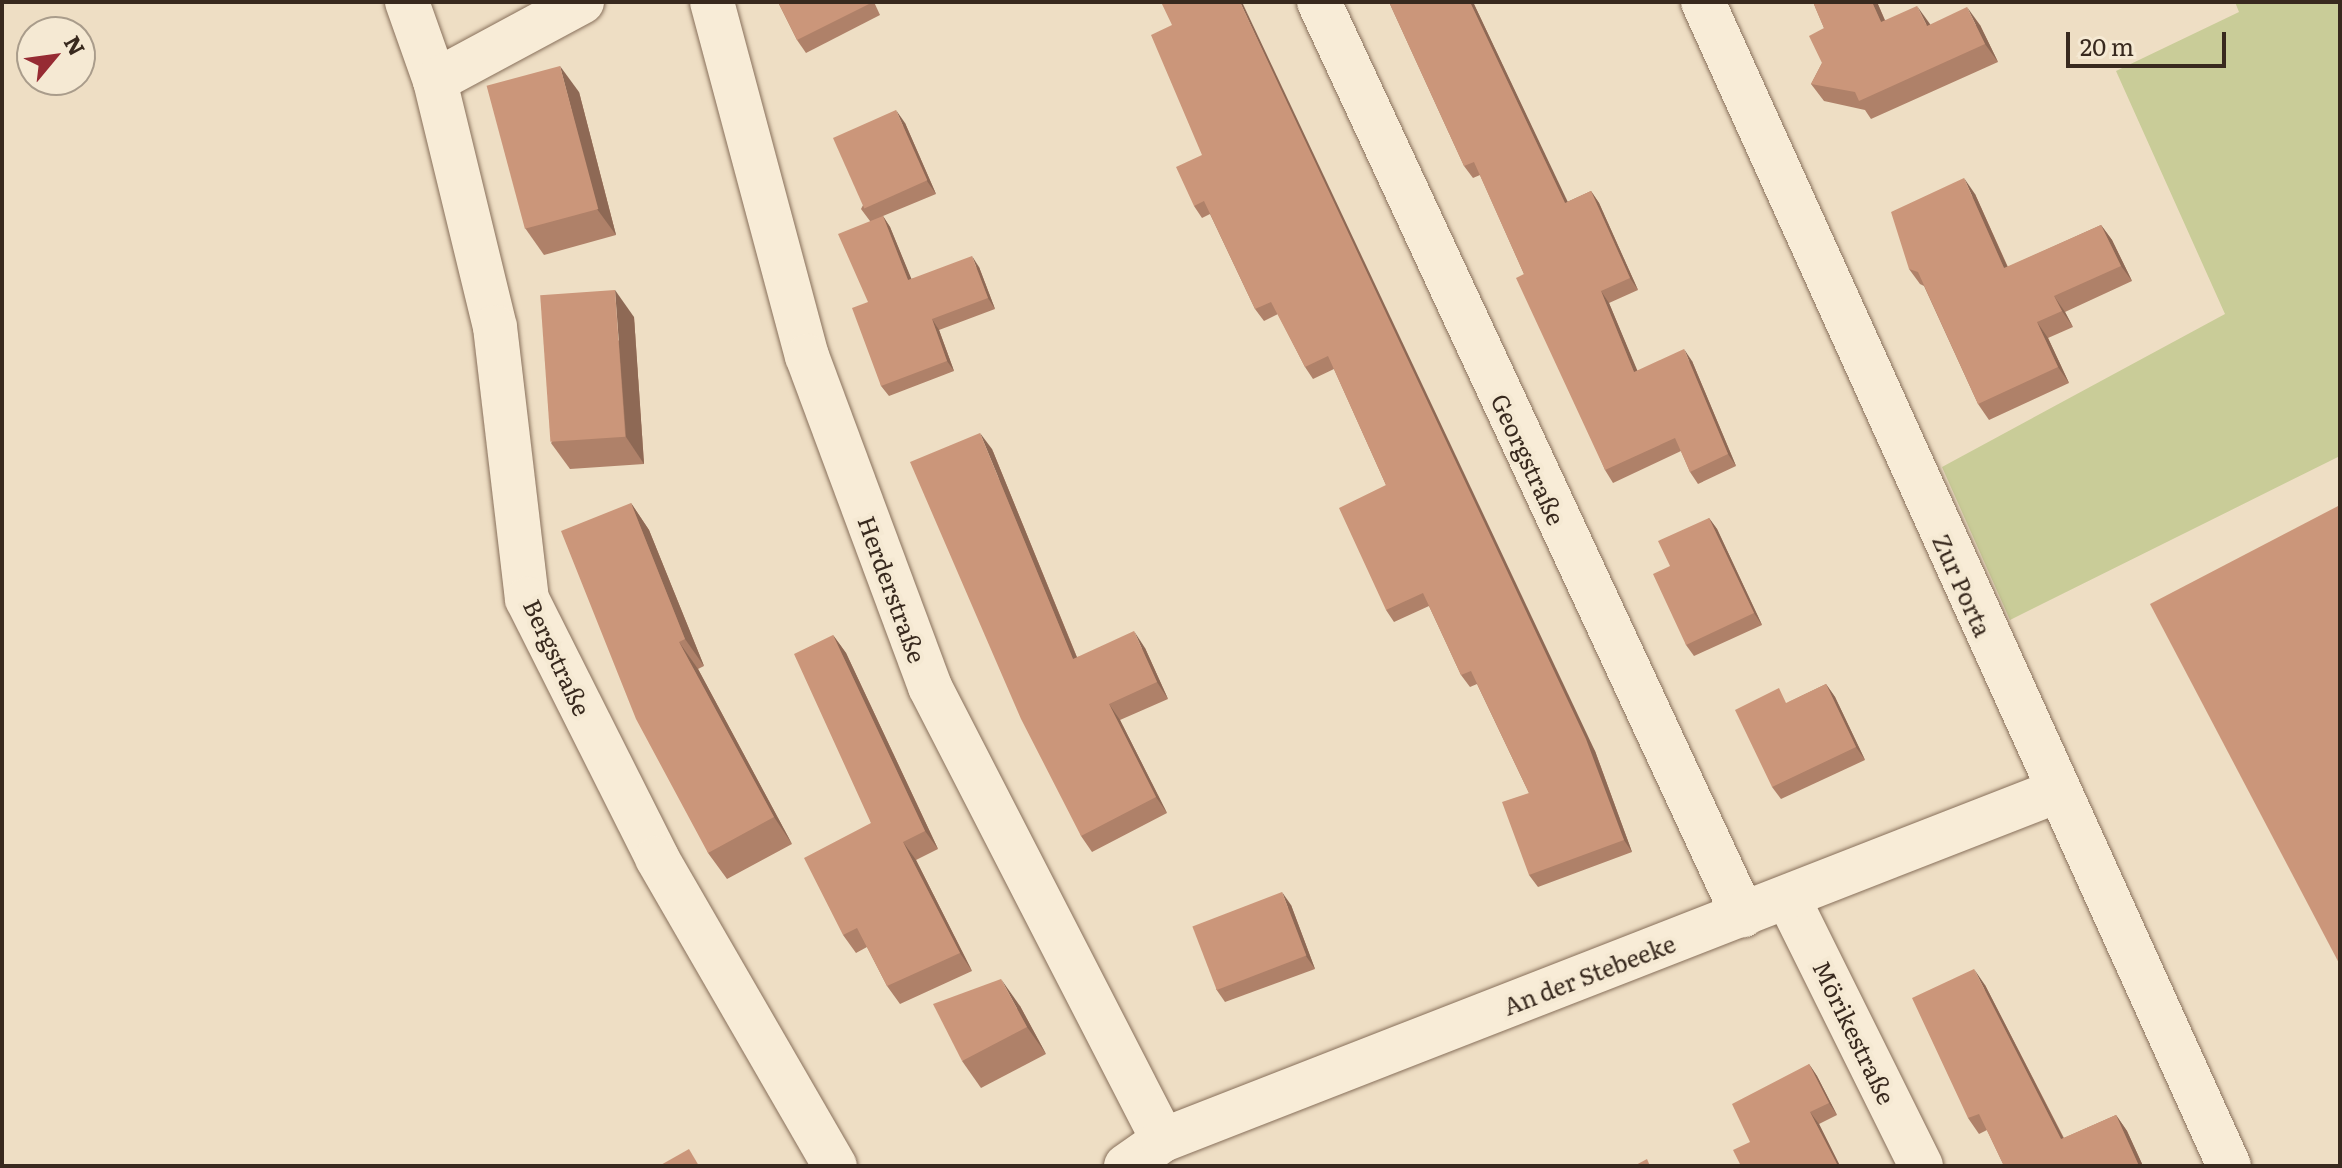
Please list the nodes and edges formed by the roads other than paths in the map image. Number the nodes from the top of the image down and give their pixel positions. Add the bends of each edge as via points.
1 (407, 2) edge
2 (582, 2) edge
3 (712, 2) edge
4 (1319, 2) edge
5 (1703, 2) edge
6 (435, 81) junction
7 (2057, 791) junction
8 (1788, 898) junction
9 (1743, 915) junction
10 (1163, 1140) junction
11 (835, 1166) edge
12 (1126, 1166) edge
13 (1921, 1166) edge
14 (2229, 1166) edge

1 - 6 street, Bergstraße
2 - 6 street
3 - 10 street, Herderstraße via 807,356 930,687
4 - 9 street, Georgstraße
5 - 7 street, Zur Porta
6 - 11 street, Bergstraße via 495,327 527,599 657,858
7 - 8 street, An der Stebeeke
7 - 14 street, Zur Porta
8 - 9 street, An der Stebeeke
8 - 13 street, Mörikestraße
9 - 10 street, An der Stebeeke
10 - 12 street, An der Stebeeke

